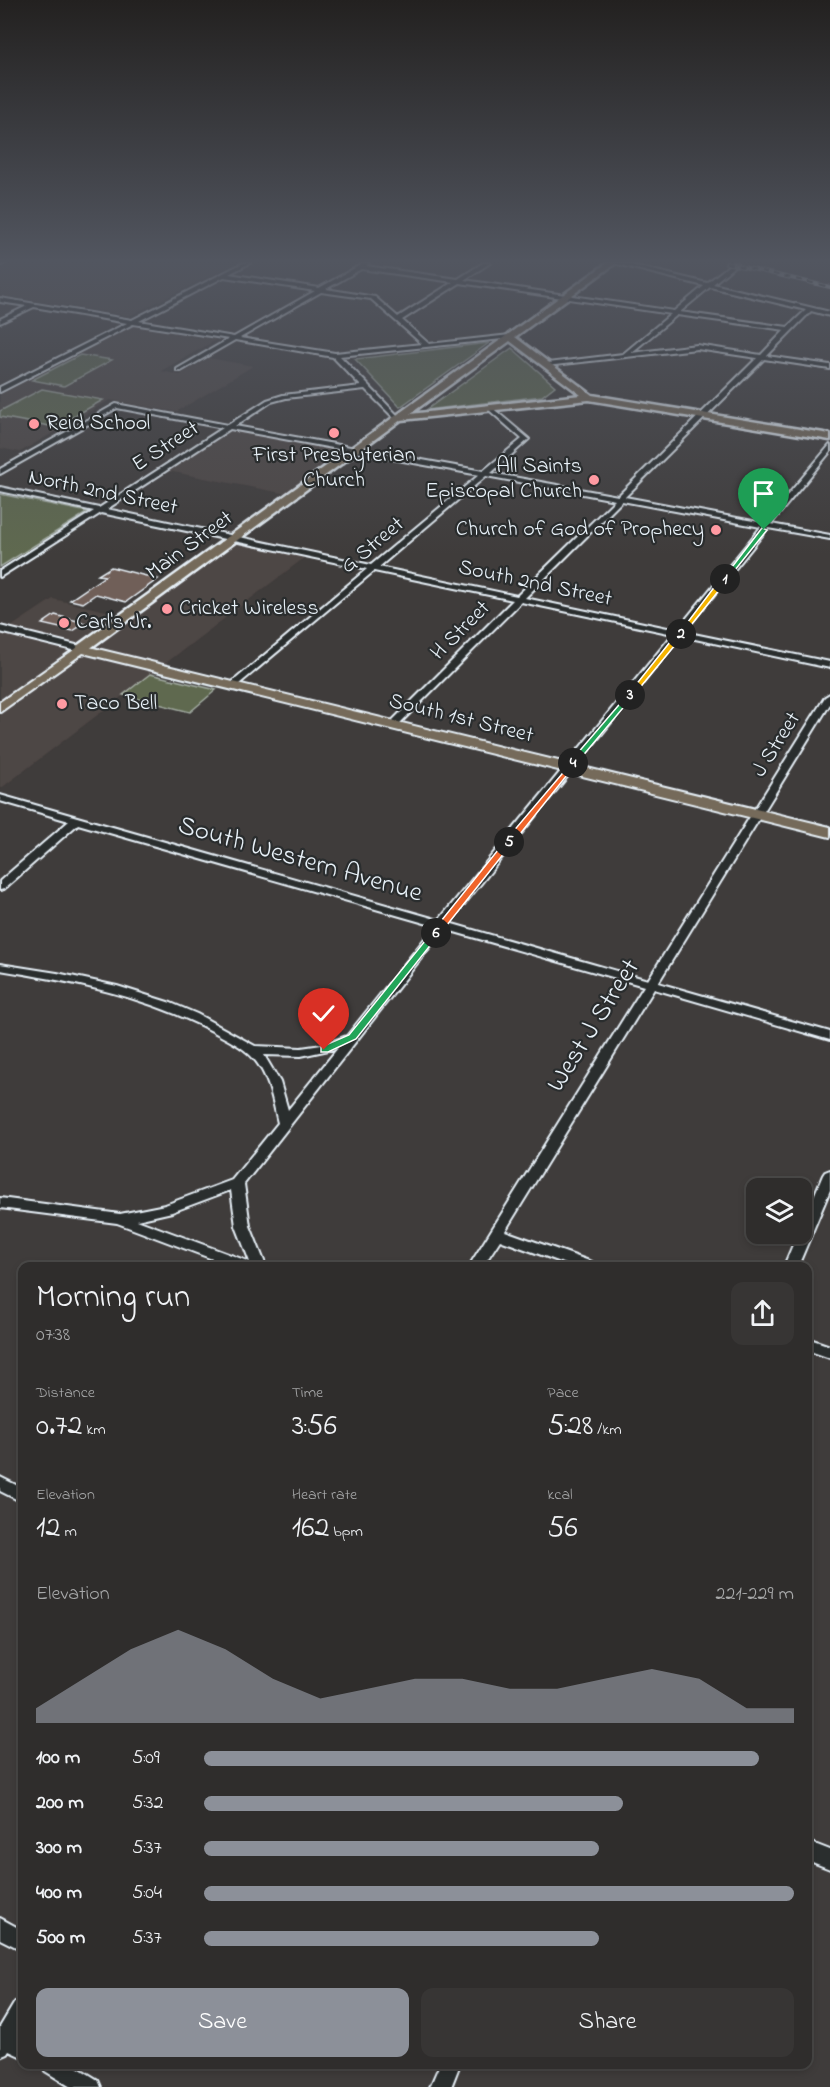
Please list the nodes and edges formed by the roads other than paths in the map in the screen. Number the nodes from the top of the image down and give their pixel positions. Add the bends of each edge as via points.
1 (57, 360) edge
2 (196, 360) edge
3 (341, 360) edge
4 (356, 360) edge
5 (477, 360) edge
6 (542, 360) edge
7 (583, 360) edge
8 (760, 360) edge
9 (786, 360) edge
10 (548, 365) junction
11 (830, 367) edge
12 (350, 368) junction
13 (179, 370) dead end
14 (0, 384) edge
15 (9, 385) junction
16 (366, 387) junction
17 (0, 390) edge
18 (589, 398) junction
19 (490, 408) junction
20 (703, 416) junction
21 (397, 418) junction
22 (231, 426) junction
23 (830, 437) edge
24 (830, 447) edge
25 (356, 450) junction
26 (0, 472) edge
27 (486, 473) junction
28 (0, 489) edge
29 (620, 498) junction
30 (101, 510) junction
31 (767, 526) junction
32 (830, 537) edge
33 (233, 539) junction
34 (374, 569) junction
35 (0, 575) edge
36 (519, 599) junction
37 (0, 629) edge
38 (681, 634) junction
39 (81, 649) junction
40 (830, 665) edge
41 (233, 686) junction
42 (830, 697) edge
43 (0, 708) edge
44 (393, 725) junction
45 (569, 768) junction
46 (0, 798) edge
47 (757, 814) junction
48 (76, 820) junction
49 (830, 832) edge
50 (0, 887) edge
51 (443, 923) junction
52 (0, 967) edge
53 (652, 984) junction
54 (830, 1036) edge
55 (353, 1037) junction
56 (251, 1048) junction
57 (284, 1122) junction
58 (830, 1176) edge
59 (237, 1183) junction
60 (2, 1204) edge
61 (118, 1218) junction
62 (496, 1233) junction
63 (235, 1262) edge
64 (257, 1262) edge
65 (478, 1262) edge
66 (576, 1262) edge
67 (793, 1262) edge
68 (812, 1346) edge
69 (830, 1352) edge
70 (0, 1484) edge
71 (18, 1493) edge
72 (812, 1852) edge
73 (830, 1860) edge
74 (0, 1928) edge
75 (18, 1938) edge
76 (18, 2021) edge
77 (10, 2044) edge
78 (61, 2069) edge
79 (448, 2069) edge
80 (92, 2087) edge
81 (440, 2087) edge

1 - 15 street
2 - 13 street
3 - 12 street
4 - 12 street
5 - 21 main road, Main Street
6 - 10 main road
7 - 10 street
8 - 20 street, H Street
9 - 11 street
10 - 18 main road
12 - 16 street
14 - 15 street
15 - 17 street
16 - 21 street
16 - 22 street, E Street via 285,396 269,401
18 - 19 main road
18 - 20 main road
19 - 21 main road
19 - 27 street, G Street via 526,439
20 - 23 main road
20 - 29 street, H Street
21 - 25 main road, Main Street
22 - 25 street
22 - 26 street via 116,406
22 - 30 street, E Street
24 - 31 street
25 - 27 street
25 - 33 main road, Main Street
27 - 29 street
27 - 34 street, G Street
28 - 30 street, North 2nd Street
29 - 31 street
29 - 36 street, H Street
30 - 33 street, North 2nd Street
30 - 35 street, E Street
31 - 32 street
31 - 38 street
33 - 34 street, South 2nd Street
33 - 39 main road, Main Street
34 - 36 street, South 2nd Street
34 - 41 street, G Street
36 - 38 street, South 2nd Street
36 - 44 street, H Street
37 - 39 street
38 - 40 street, South 2nd Street
38 - 45 street
39 - 41 highway, South 1st Street
39 - 43 highway
41 - 44 highway, South 1st Street
42 - 47 street, J Street
44 - 45 highway, South 1st Street
45 - 47 highway, South 1st Street
45 - 51 street
46 - 48 street, South Western Avenue
47 - 49 highway, South 1st Street
47 - 53 street, West J Street
48 - 50 street
48 - 51 street, South Western Avenue
51 - 53 street, South Western Avenue
51 - 55 street
52 - 56 street via 134,992 181,1010
53 - 54 street, South Western Avenue
53 - 62 street, West J Street
55 - 56 street via 324,1050 287,1054
55 - 57 street
56 - 57 street via 267,1068 279,1096
57 - 59 street
58 - 67 street
59 - 61 street via 167,1209
59 - 64 street via 240,1221
60 - 61 street
61 - 63 street
62 - 65 street, West J Street
62 - 66 street
68 - 69 street
70 - 71 street
72 - 73 street
74 - 75 street
76 - 77 street
78 - 80 street
79 - 81 street

